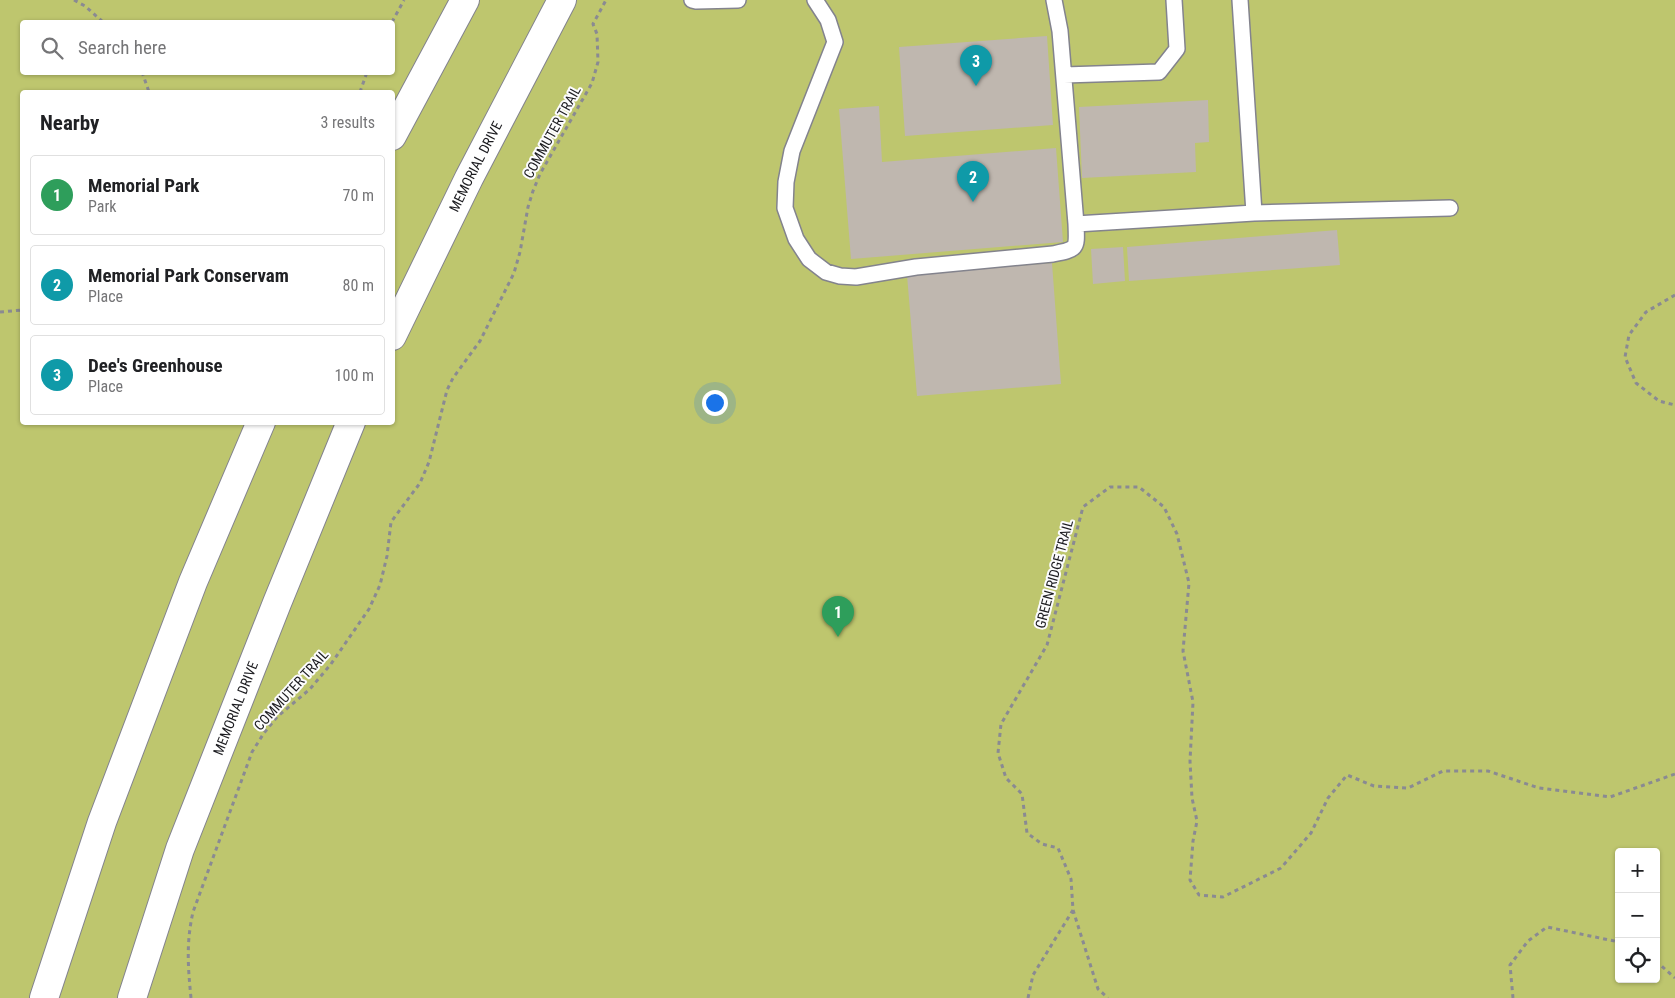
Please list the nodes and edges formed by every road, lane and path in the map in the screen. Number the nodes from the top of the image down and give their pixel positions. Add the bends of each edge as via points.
1 (74, 0) edge
2 (404, 0) edge
3 (465, 0) edge
4 (562, 0) edge
5 (606, 0) edge
6 (692, 0) edge
7 (738, 0) edge
8 (815, 0) edge
9 (1054, 0) edge
10 (1174, 0) edge
11 (1240, 0) edge
12 (101, 20) edge
13 (393, 20) edge
14 (143, 75) edge
15 (366, 75) edge
16 (1064, 75) junction
17 (148, 90) edge
18 (361, 90) edge
19 (395, 130) edge
20 (1450, 208) dead end
21 (1254, 213) junction
22 (1076, 224) junction
23 (1675, 295) edge
24 (20, 310) edge
25 (0, 312) edge
26 (395, 330) edge
27 (1675, 405) edge
28 (260, 425) edge
29 (350, 425) edge
30 (1675, 774) edge
31 (1073, 910) junction
32 (1615, 941) edge
33 (1660, 965) edge
34 (1675, 978) edge
35 (44, 998) edge
36 (132, 998) edge
37 (191, 998) edge
38 (1028, 998) edge
39 (1108, 998) edge
40 (1513, 998) edge

1 - 12 path
2 - 13 path
3 - 19 main road
4 - 26 main road, MEMORIAL DRIVE via 469,178
5 - 37 path, COMMUTER TRAIL via 593,24 597,34 598,62 592,83 533,191 514,273 480,341 447,390 420,483 391,522 380,585 369,609 331,664 310,689 277,717 252,752 193,912 188,933
6 - 7 lane
8 - 22 lane via 828,20 836,42 792,151 785,208 796,239 809,258 826,272 856,277 916,267 1053,254 1074,248 1077,244
9 - 16 lane
10 - 16 lane via 1177,49 1159,72
11 - 21 lane
14 - 17 path
15 - 18 path
16 - 22 lane
20 - 21 lane
21 - 22 lane
23 - 27 path via 1646,312 1629,335 1625,356 1636,383 1660,401
24 - 25 path
28 - 35 main road via 193,582 102,822
29 - 36 main road, MEMORIAL DRIVE via 180,849
30 - 31 path, GREEN RIDGE TRAIL via 1610,797 1539,788 1488,771 1443,771 1408,788 1374,786 1347,775 1328,798 1311,833 1281,868 1223,897 1199,895 1190,880 1197,821 1190,761 1193,702 1183,651 1189,583 1177,534 1164,507 1139,488 1110,487 1083,507 1048,645 1001,724 998,753 1006,778 1022,794 1028,833 1042,844 1058,848 1071,879
31 - 38 path via 1033,975
31 - 39 path via 1098,989
32 - 40 path via 1547,927 1528,941 1510,965
33 - 34 path

